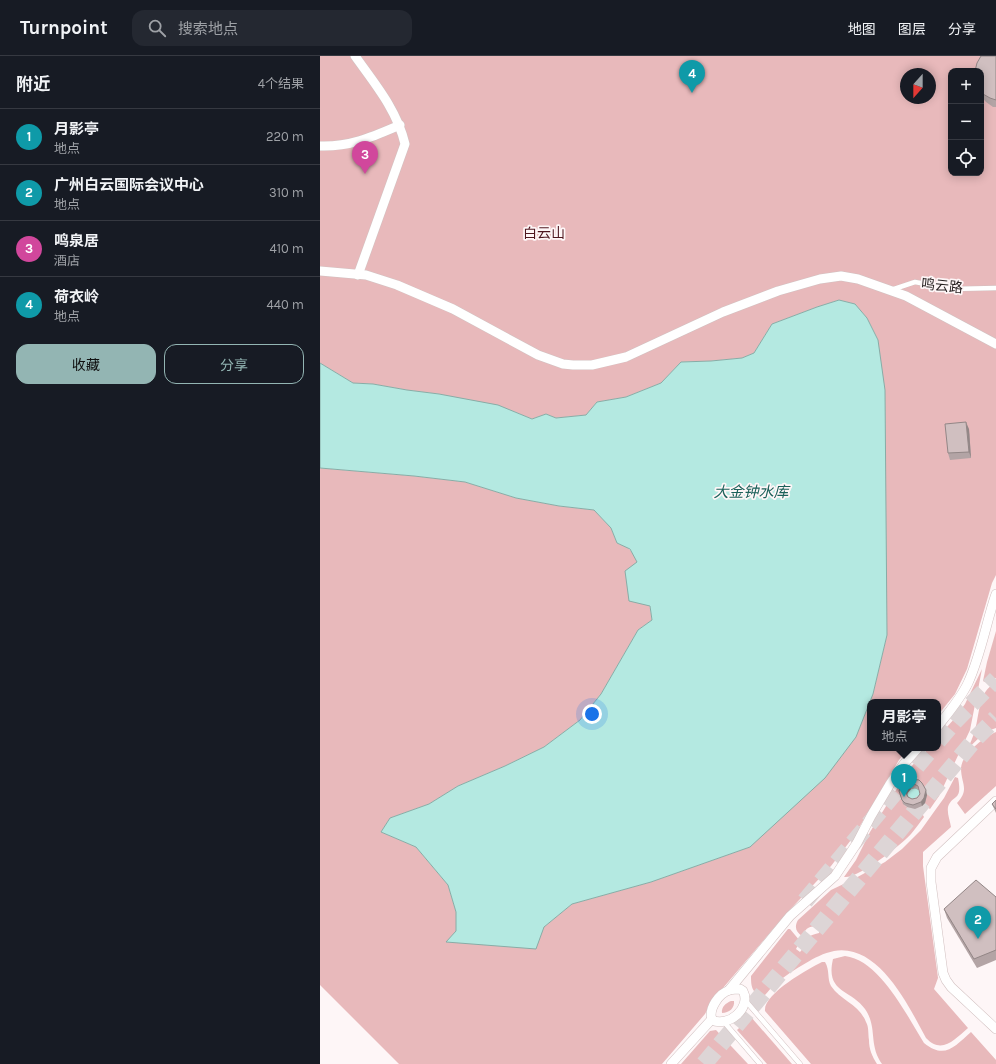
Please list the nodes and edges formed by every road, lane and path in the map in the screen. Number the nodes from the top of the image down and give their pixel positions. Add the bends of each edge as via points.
1 (355, 56) edge
2 (400, 125) junction
3 (320, 146) edge
4 (320, 271) edge
5 (358, 275) junction
6 (996, 288) edge
7 (889, 290) junction
8 (996, 344) edge
9 (996, 594) edge
10 (941, 722) edge
11 (915, 751) edge
12 (996, 801) edge
13 (729, 990) junction
14 (745, 1000) junction
15 (712, 1019) junction
16 (724, 1022) junction
17 (996, 1029) edge
18 (671, 1064) edge
19 (760, 1064) edge
20 (800, 1064) edge

1 - 2 street via 394,112
2 - 3 street via 370,138 337,146
2 - 5 street via 405,144
4 - 5 street
5 - 7 street via 398,285 453,309 538,355 573,366 592,365 626,357 723,312 778,291 820,279 841,276
6 - 7 lane, 鸣云路 via 952,289 915,282
7 - 8 street
9 - 10 street via 968,683
11 - 13 street via 890,784 835,876 790,916
12 - 17 street via 937,857 931,868 943,973 951,987
13 - 14 street via 740,989 745,995
13 - 15 street via 714,1004
14 - 16 street via 736,1015
14 - 20 lane
15 - 16 street via 717,1023
15 - 18 street
16 - 19 lane

